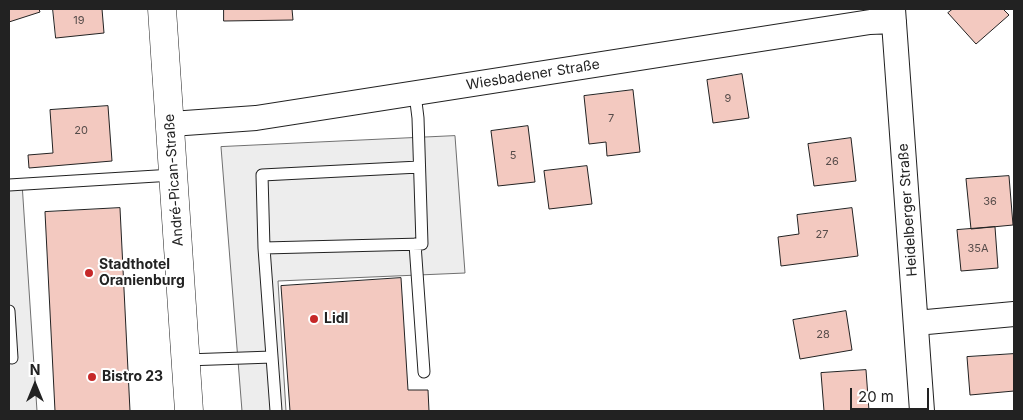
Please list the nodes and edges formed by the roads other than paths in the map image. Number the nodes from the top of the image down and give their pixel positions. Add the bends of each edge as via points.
1 (162, 9) edge
2 (893, 15) edge
3 (415, 94) junction
4 (170, 124) junction
5 (419, 167) junction
6 (173, 175) junction
7 (9, 185) edge
8 (415, 244) junction
9 (264, 248) junction
10 (9, 311) edge
11 (1014, 314) edge
12 (916, 323) junction
13 (272, 357) junction
14 (12, 358) dead end
15 (186, 360) junction
16 (424, 372) dead end
17 (189, 411) edge
18 (276, 411) edge
19 (922, 411) edge

1 - 4 street, André-Pican-Straße
2 - 3 street, Wiesbadener Straße via 870,22
2 - 12 street, Heidelberger Straße
3 - 4 street, Wiesbadener Straße via 256,118
3 - 5 lane
4 - 6 street, André-Pican-Straße
5 - 8 lane via 422,244
5 - 9 lane via 262,174
6 - 7 lane
6 - 15 street, André-Pican-Straße
8 - 9 lane
8 - 16 lane
9 - 13 lane
10 - 14 lane
11 - 12 street
12 - 19 street, Heidelberger Straße
13 - 15 lane
13 - 18 lane
15 - 17 street, André-Pican-Straße

